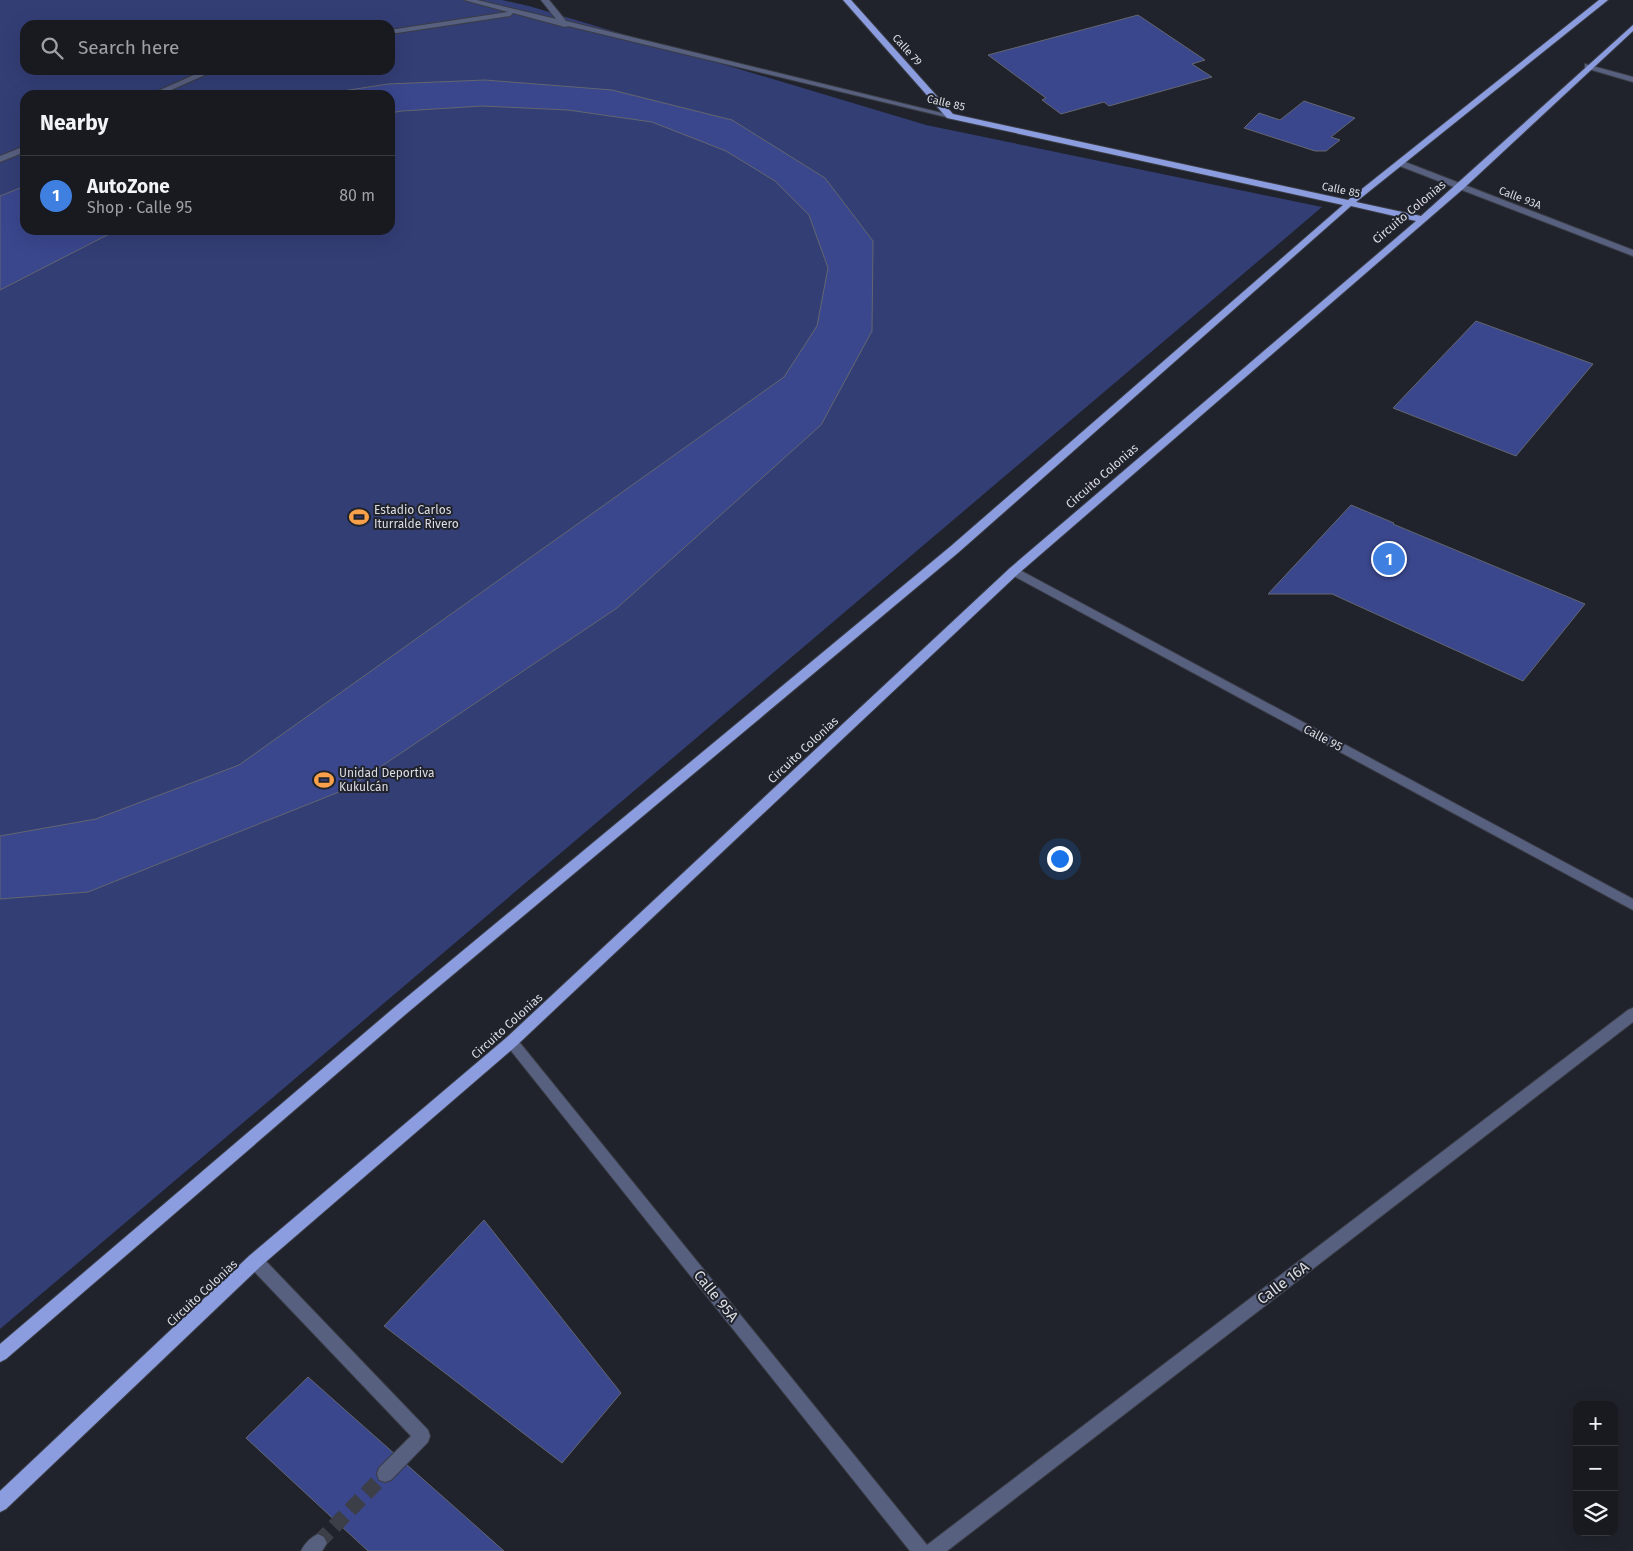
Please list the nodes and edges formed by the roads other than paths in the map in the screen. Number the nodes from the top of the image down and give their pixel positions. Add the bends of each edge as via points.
1 (468, 0) edge
2 (545, 0) edge
3 (847, 0) edge
4 (1604, 0) edge
5 (518, 12) junction
6 (566, 24) junction
7 (1633, 27) edge
8 (395, 31) edge
9 (1588, 66) junction
10 (200, 75) edge
11 (1633, 80) edge
12 (165, 90) edge
13 (950, 116) junction
14 (20, 150) edge
15 (0, 159) edge
16 (1400, 163) junction
17 (1460, 187) junction
18 (1350, 203) junction
19 (1421, 219) junction
20 (1633, 253) edge
21 (1014, 570) junction
22 (1633, 905) edge
23 (1633, 1014) edge
24 (512, 1042) junction
25 (255, 1261) junction
26 (0, 1354) edge
27 (385, 1474) tunnel mouth
28 (0, 1503) edge
29 (921, 1551) edge
30 (933, 1551) edge

1 - 5 street, Calle 85
2 - 6 street
3 - 13 main road, Calle 79
4 - 16 main road
5 - 6 street, Calle 85
5 - 8 street
6 - 13 street, Calle 85
7 - 9 main road, Circuito Colonias
9 - 11 street
9 - 17 main road, Circuito Colonias
10 - 12 street
13 - 18 main road, Calle 85
14 - 15 street
16 - 17 street, Calle 93A
16 - 18 main road
17 - 19 main road, Circuito Colonias
17 - 20 street, Calle 93A
18 - 19 main road, Calle 85
18 - 26 main road via 955,549 401,1010
19 - 21 main road, Circuito Colonias
21 - 22 street, Calle 95
21 - 24 main road, Circuito Colonias
23 - 30 street, Calle 16A
24 - 25 main road, Circuito Colonias
24 - 29 street, Calle 95A
25 - 27 street via 422,1436
25 - 28 main road, Circuito Colonias

